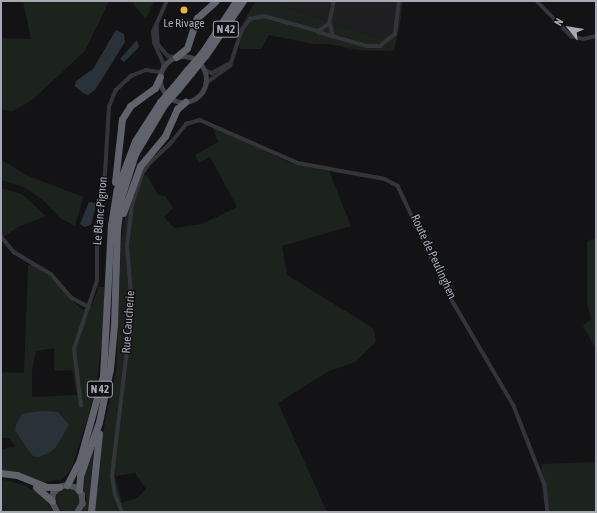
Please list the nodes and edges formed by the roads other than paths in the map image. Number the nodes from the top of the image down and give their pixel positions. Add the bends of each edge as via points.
1 (167, 1) edge
2 (216, 1) edge
3 (236, 1) edge
4 (243, 1) edge
5 (334, 1) edge
6 (399, 1) edge
7 (536, 1) edge
8 (159, 18) junction
9 (330, 22) junction
10 (315, 31) junction
11 (333, 35) junction
12 (596, 36) edge
13 (204, 54) junction
14 (176, 57) junction
15 (232, 58) junction
16 (204, 70) junction
17 (161, 72) junction
18 (205, 84) junction
19 (185, 102) junction
20 (209, 121) joint
21 (1, 236) edge
22 (112, 287) junction
23 (89, 308) junction
24 (81, 406) dead end
25 (102, 411) junction
26 (1, 472) edge
27 (1, 476) edge
28 (67, 485) junction
29 (59, 487) junction
30 (79, 490) junction
31 (52, 501) junction
32 (82, 506) junction
33 (57, 512) edge
34 (78, 512) edge
35 (84, 512) edge
36 (91, 512) edge
37 (122, 512) edge
38 (548, 512) edge

1 - 8 street
2 - 14 highway via 197,18 187,48
3 - 13 highway, N 42
4 - 13 highway, N 42
5 - 9 street
6 - 11 street via 394,34 383,45 367,46
7 - 12 street via 571,36 583,39
8 - 14 street via 157,42 166,54
8 - 17 street via 154,27 153,37 163,63
9 - 10 street via 324,29
9 - 11 street
10 - 11 street
10 - 15 street via 268,16 257,16 244,26
13 - 22 highway, N 42, bridge via 162,104 140,144 123,191 117,224
14 - 16 street via 192,58
14 - 17 street
15 - 16 street via 218,71 210,73
15 - 18 street via 225,71
16 - 18 street
17 - 19 street via 160,87 166,95 173,101
17 - 22 highway via 155,88 130,106 120,124 118,166 108,219
17 - 23 street, Le Blanc Pignon via 149,70 136,73 120,86 110,102 104,181 97,226 98,276
18 - 19 street via 198,97
19 - 22 highway via 177,110 165,136 135,176 122,217
20 - 37 street, Rue Caucherie via 196,120 186,124 149,164 142,174 132,205 127,246 132,308 112,472 113,490
20 - 38 street, Route de Peulinghen via 298,163 382,178 398,186 449,295 514,406 545,485
21 - 23 street via 14,252 51,274 72,298
22 - 25 highway, N 42 via 112,352
22 - 28 highway, N 42 via 101,387 80,459
23 - 24 street, Le Blanc Pignon via 74,349
25 - 30 highway, N 42 via 80,476
25 - 36 highway
26 - 29 highway via 17,475 47,487
27 - 31 highway via 27,482 44,492
28 - 29 main road
28 - 30 main road
29 - 31 main road
30 - 32 main road via 83,497
31 - 33 main road
32 - 34 main road
32 - 35 main road

